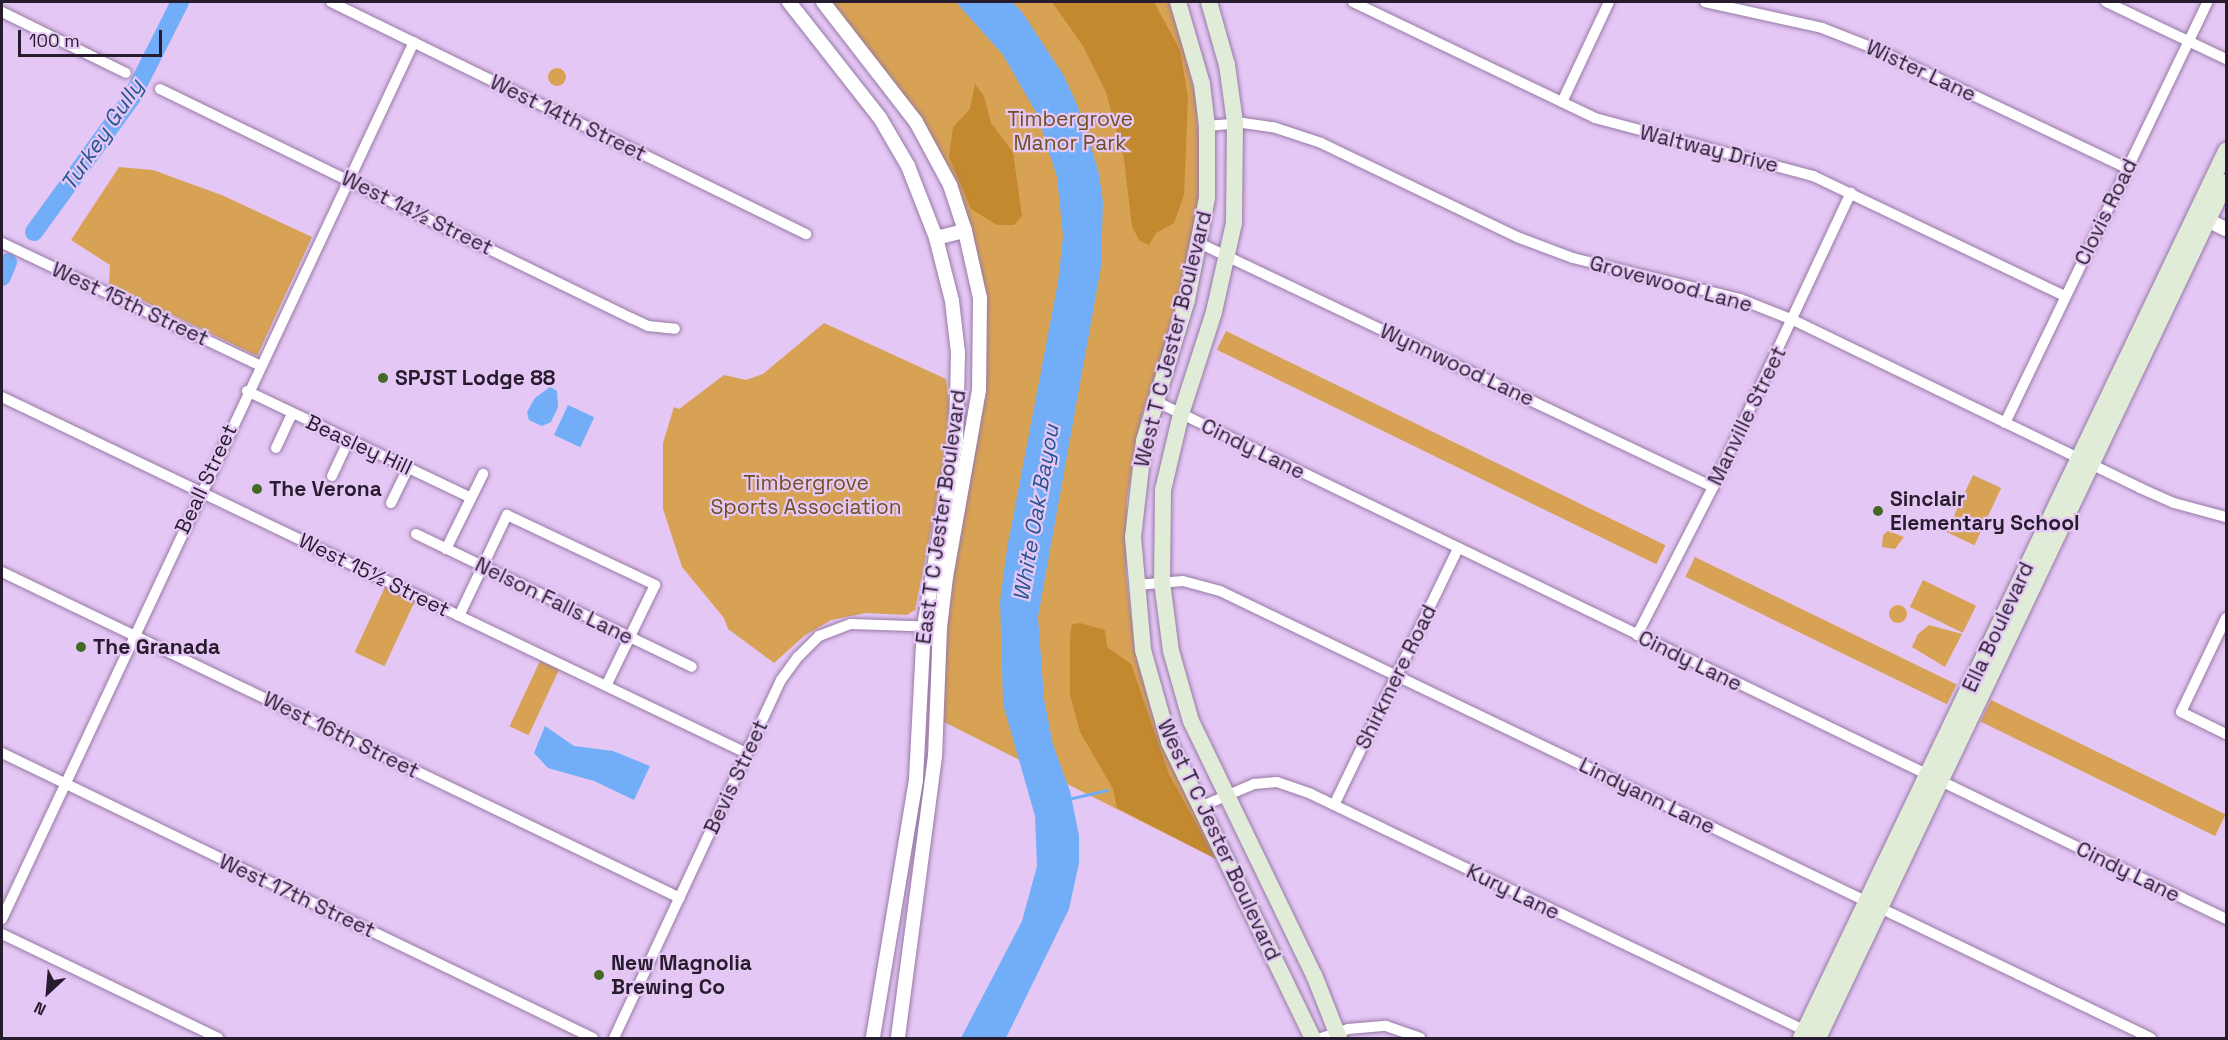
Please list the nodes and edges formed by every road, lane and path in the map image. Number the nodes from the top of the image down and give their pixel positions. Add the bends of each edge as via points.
1 (331, 2) edge
2 (789, 2) edge
3 (823, 2) edge
4 (1178, 2) edge
5 (1209, 2) edge
6 (1353, 2) edge
7 (1609, 2) edge
8 (1705, 2) edge
9 (2106, 2) edge
10 (2208, 2) edge
11 (2, 12) edge
12 (2188, 41) junction
13 (414, 42) junction
14 (2226, 59) edge
15 (126, 73) dead end
16 (160, 89) dead end
17 (1562, 102) junction
18 (1235, 123) junction
19 (1207, 126) junction
20 (2226, 151) edge
21 (2127, 168) junction
22 (349, 180) junction
23 (2226, 182) edge
24 (1851, 194) junction
25 (2203, 218) junction
26 (2226, 230) edge
27 (965, 231) junction
28 (806, 234) dead end
29 (936, 238) junction
30 (5, 244) edge
31 (1201, 244) junction
32 (1229, 256) junction
33 (2066, 296) junction
34 (1793, 320) junction
35 (675, 329) dead end
36 (259, 365) junction
37 (247, 391) junction
38 (2, 397) edge
39 (1155, 401) junction
40 (292, 413) junction
41 (1181, 414) junction
42 (2005, 423) junction
43 (349, 440) junction
44 (276, 448) dead end
45 (2084, 462) junction
46 (408, 468) junction
47 (483, 474) dead end
48 (332, 476) dead end
49 (1713, 487) junction
50 (200, 492) junction
51 (471, 498) junction
52 (391, 503) dead end
53 (2226, 517) edge
54 (416, 534) dead end
55 (446, 549) junction
56 (1458, 549) junction
57 (483, 566) junction
58 (2, 572) edge
59 (1162, 582) junction
60 (1137, 585) junction
61 (459, 616) junction
62 (2226, 618) edge
63 (924, 626) junction
64 (940, 627) junction
65 (1637, 635) junction
66 (134, 636) junction
67 (630, 637) junction
68 (692, 667) dead end
69 (1396, 675) junction
70 (606, 686) junction
71 (2226, 735) edge
72 (2, 753) edge
73 (746, 753) junction
74 (1934, 778) junction
75 (64, 783) junction
76 (1225, 795) junction
77 (1334, 806) junction
78 (1200, 807) junction
79 (911, 817) junction
80 (927, 820) junction
81 (680, 898) junction
82 (1865, 901) junction
83 (1882, 908) junction
84 (2, 919) edge
85 (2226, 919) edge
86 (2, 934) edge
87 (878, 999) junction
88 (902, 1003) junction
89 (1338, 1036) edge
90 (1813, 1037) edge
91 (218, 1038) edge
92 (593, 1038) edge
93 (614, 1038) edge
94 (873, 1038) edge
95 (898, 1038) edge
96 (1313, 1038) edge
97 (1321, 1038) edge
98 (1420, 1038) edge
99 (2151, 1038) edge

1 - 13 street, West 14th Street
2 - 29 street, East T C Jester Boulevard via 880,118 921,192
3 - 27 street, East T C Jester Boulevard via 916,122 950,185
4 - 19 main road, West T C Jester Boulevard via 1190,34
5 - 18 main road, West T C Jester Boulevard via 1227,65
6 - 17 street, Waltway Drive
7 - 17 street
8 - 21 street, Wister Lane via 1760,11 1833,32
9 - 12 street
10 - 12 street, Clovis Road
11 - 15 street
12 - 14 street
12 - 21 street, Clovis Road
13 - 22 street, Beall Street
13 - 28 street, West 14th Street
16 - 22 street, West 14½ Street
17 - 24 street, Waltway Drive via 1595,118 1651,136 1761,160
18 - 19 street, Grovewood Lane
18 - 32 main road, West T C Jester Boulevard via 1238,170
18 - 34 street, Grovewood Lane via 1273,127 1321,143 1517,237 1573,258 1740,299
19 - 31 main road, West T C Jester Boulevard via 1207,198
20 - 25 main road, Ella Boulevard
21 - 33 street, Clovis Road
22 - 35 street, West 14½ Street via 639,322
22 - 36 street, Beall Street
23 - 25 main road, Ella Boulevard
24 - 33 street, Waltway Drive
24 - 34 street, Manville Street
25 - 26 street
25 - 45 main road, Ella Boulevard
27 - 29 street
27 - 64 street, East T C Jester Boulevard via 980,298 979,390
29 - 63 street, East T C Jester Boulevard via 952,301 959,407
30 - 36 street, West 15th Street
31 - 32 street, Wynnwood Lane
31 - 39 main road, West T C Jester Boulevard
32 - 41 main road, West T C Jester Boulevard
32 - 49 street, Wynnwood Lane
33 - 42 street, Clovis Road
34 - 42 street, Grovewood Lane
34 - 49 street, Manville Street
36 - 37 street, Beall Street
37 - 40 street, Beasley Hill
37 - 50 street, Beall Street
38 - 50 street, West 15½ Street
39 - 41 street, Cindy Lane
39 - 60 main road, West T C Jester Boulevard via 1144,441 1133,537
40 - 43 street, Beasley Hill
40 - 44 street
41 - 56 street, Cindy Lane
41 - 59 main road, West T C Jester Boulevard via 1163,490
42 - 45 street, Grovewood Lane
43 - 46 street, Beasley Hill
43 - 48 street
45 - 53 street, Grovewood Lane via 2174,503
45 - 74 main road, Ella Boulevard
46 - 51 street, Beasley Hill
46 - 52 street
47 - 51 street
49 - 65 street, Manville Street
50 - 61 street, West 15½ Street
50 - 66 street, Beall Street
51 - 55 street
54 - 55 street, Nelson Falls Lane
55 - 57 street, Nelson Falls Lane
56 - 65 street, Cindy Lane
56 - 69 street, Shirkmere Road
57 - 61 street
57 - 67 street, Nelson Falls Lane
57 - 67 street via 507,515 655,585
58 - 66 street, West 16th Street
59 - 60 street, Lindyann Lane
59 - 69 street, Lindyann Lane via 1183,581 1220,591
59 - 76 main road, West T C Jester Boulevard via 1180,687
60 - 78 main road, West T C Jester Boulevard via 1151,688 1169,742
61 - 70 street, West 15½ Street
62 - 71 street via 2181,712
63 - 64 street, Bevis Street
63 - 73 street, Bevis Street via 850,624 819,636 781,680
63 - 79 street, East T C Jester Boulevard
64 - 80 street, East T C Jester Boulevard via 936,735
65 - 74 street, Cindy Lane
66 - 75 street, Beall Street
66 - 81 street, West 16th Street
67 - 68 street, Nelson Falls Lane
67 - 70 street
69 - 77 street, Shirkmere Road
69 - 82 street, Lindyann Lane
70 - 73 street, West 15½ Street
72 - 75 street, West 17th Street
73 - 81 street, Bevis Street
74 - 82 main road, Ella Boulevard
74 - 83 main road, Ella Boulevard
74 - 85 street, Cindy Lane
75 - 84 street, Beall Street
75 - 92 street, West 17th Street
76 - 77 street, Kury Lane via 1254,784 1277,782
76 - 78 street, Kury Lane
76 - 89 main road, West T C Jester Boulevard via 1314,975
77 - 90 street, Kury Lane
78 - 96 main road, West T C Jester Boulevard
79 - 80 street
79 - 87 street, East T C Jester Boulevard
80 - 88 street, East T C Jester Boulevard
81 - 93 street, Bevis Street
82 - 83 street, Lindyann Lane
82 - 90 main road, Ella Boulevard
83 - 90 main road, Ella Boulevard
83 - 99 street, Lindyann Lane
86 - 91 street
87 - 88 street
87 - 94 street, East T C Jester Boulevard
88 - 95 street, East T C Jester Boulevard
89 - 97 street
89 - 98 street via 1386,1026

